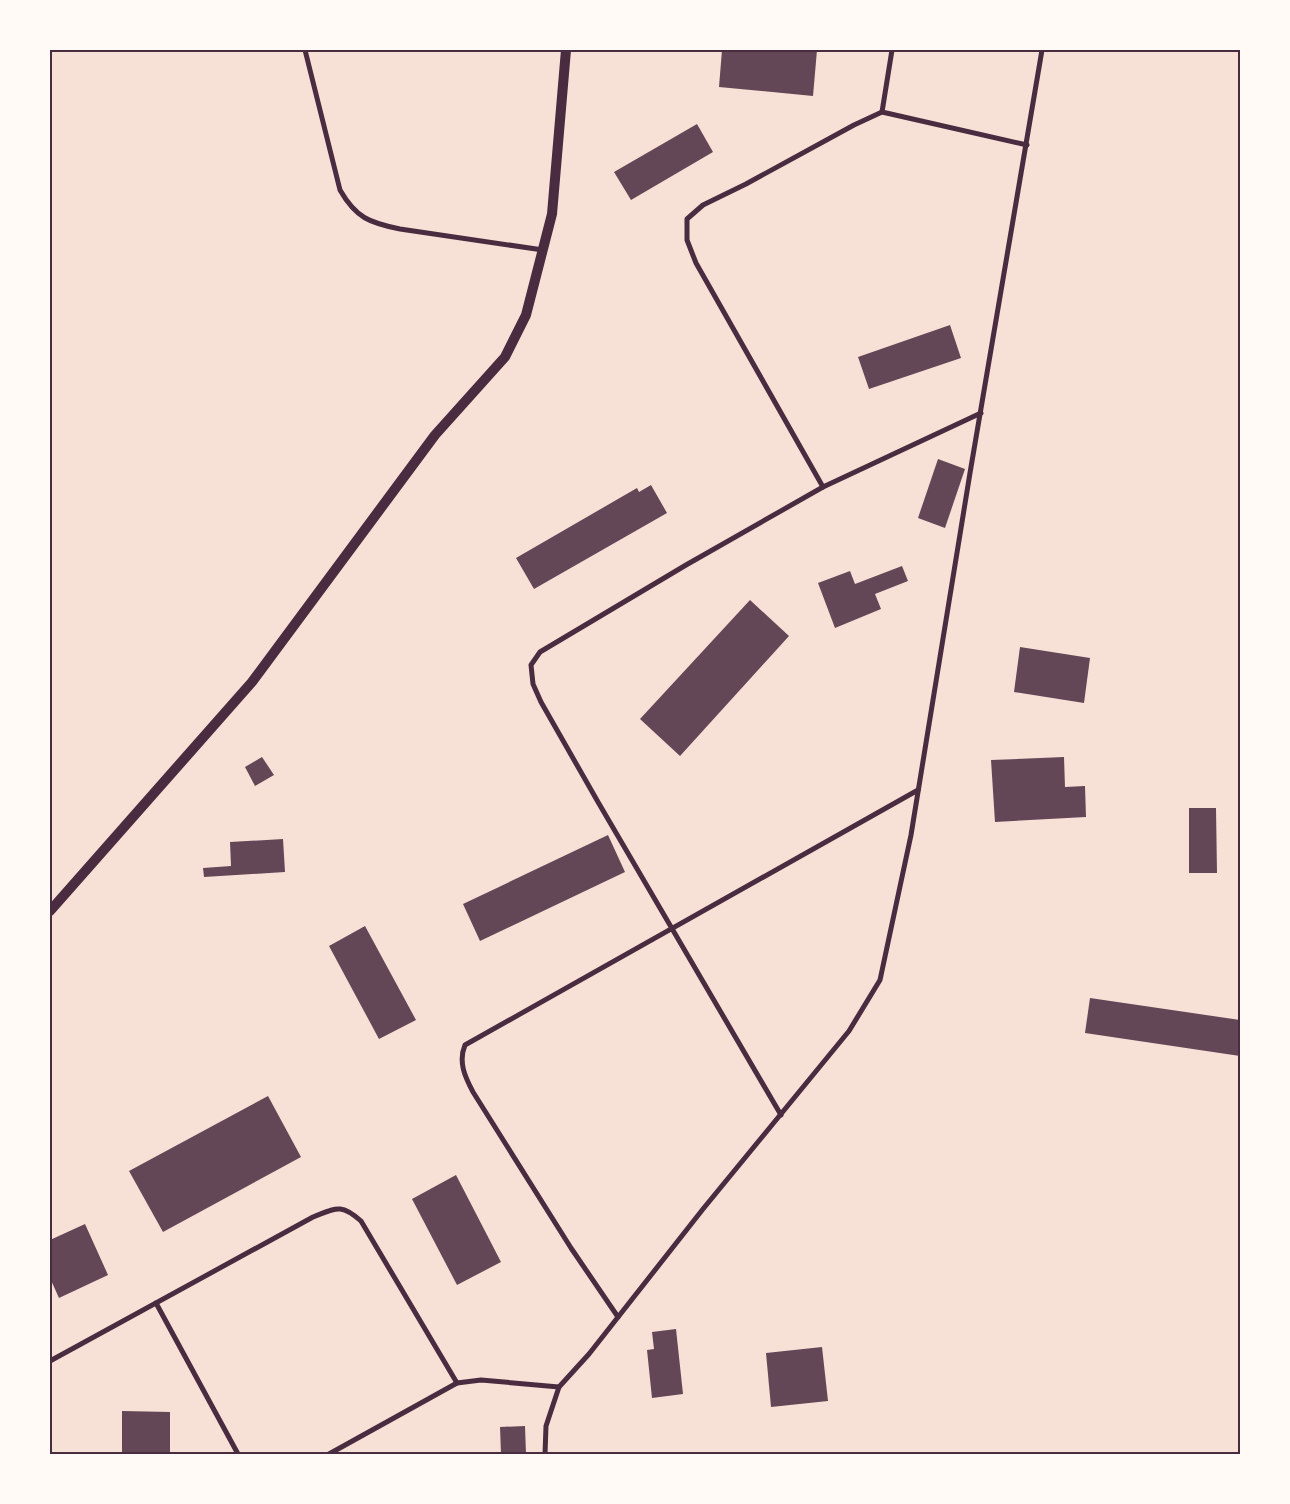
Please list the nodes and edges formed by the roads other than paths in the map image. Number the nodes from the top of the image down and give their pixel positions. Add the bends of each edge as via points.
1 (305, 50) edge
2 (566, 50) edge
3 (892, 50) edge
4 (1042, 50) edge
5 (882, 112) junction
6 (1027, 145) junction
7 (543, 250) junction
8 (981, 413) junction
9 (823, 487) junction
10 (918, 790) junction
11 (50, 911) edge
12 (672, 928) junction
13 (781, 1114) junction
14 (156, 1302) junction
15 (618, 1317) junction
16 (50, 1362) edge
17 (457, 1383) junction
18 (559, 1387) junction
19 (238, 1454) edge
20 (329, 1454) edge
21 (545, 1454) edge

1 - 7 street via 340,190 349,206 378,224
2 - 7 main road via 552,214
3 - 5 street
4 - 6 street
5 - 6 street
5 - 9 street via 704,205 687,219 687,240 696,263
6 - 8 street
7 - 11 main road via 526,315 506,357 435,435 252,682
8 - 9 street
8 - 10 street
9 - 12 street via 540,652 531,665 533,684 542,702
10 - 12 street
10 - 13 street via 880,980 849,1031
12 - 13 street
12 - 15 street via 465,1045 462,1052 464,1076 473,1092
13 - 15 street
14 - 16 street
14 - 17 street via 313,1216 334,1208 349,1210 361,1221
14 - 19 street
15 - 18 street
17 - 18 street via 481,1380
17 - 20 street
18 - 21 street via 546,1426

